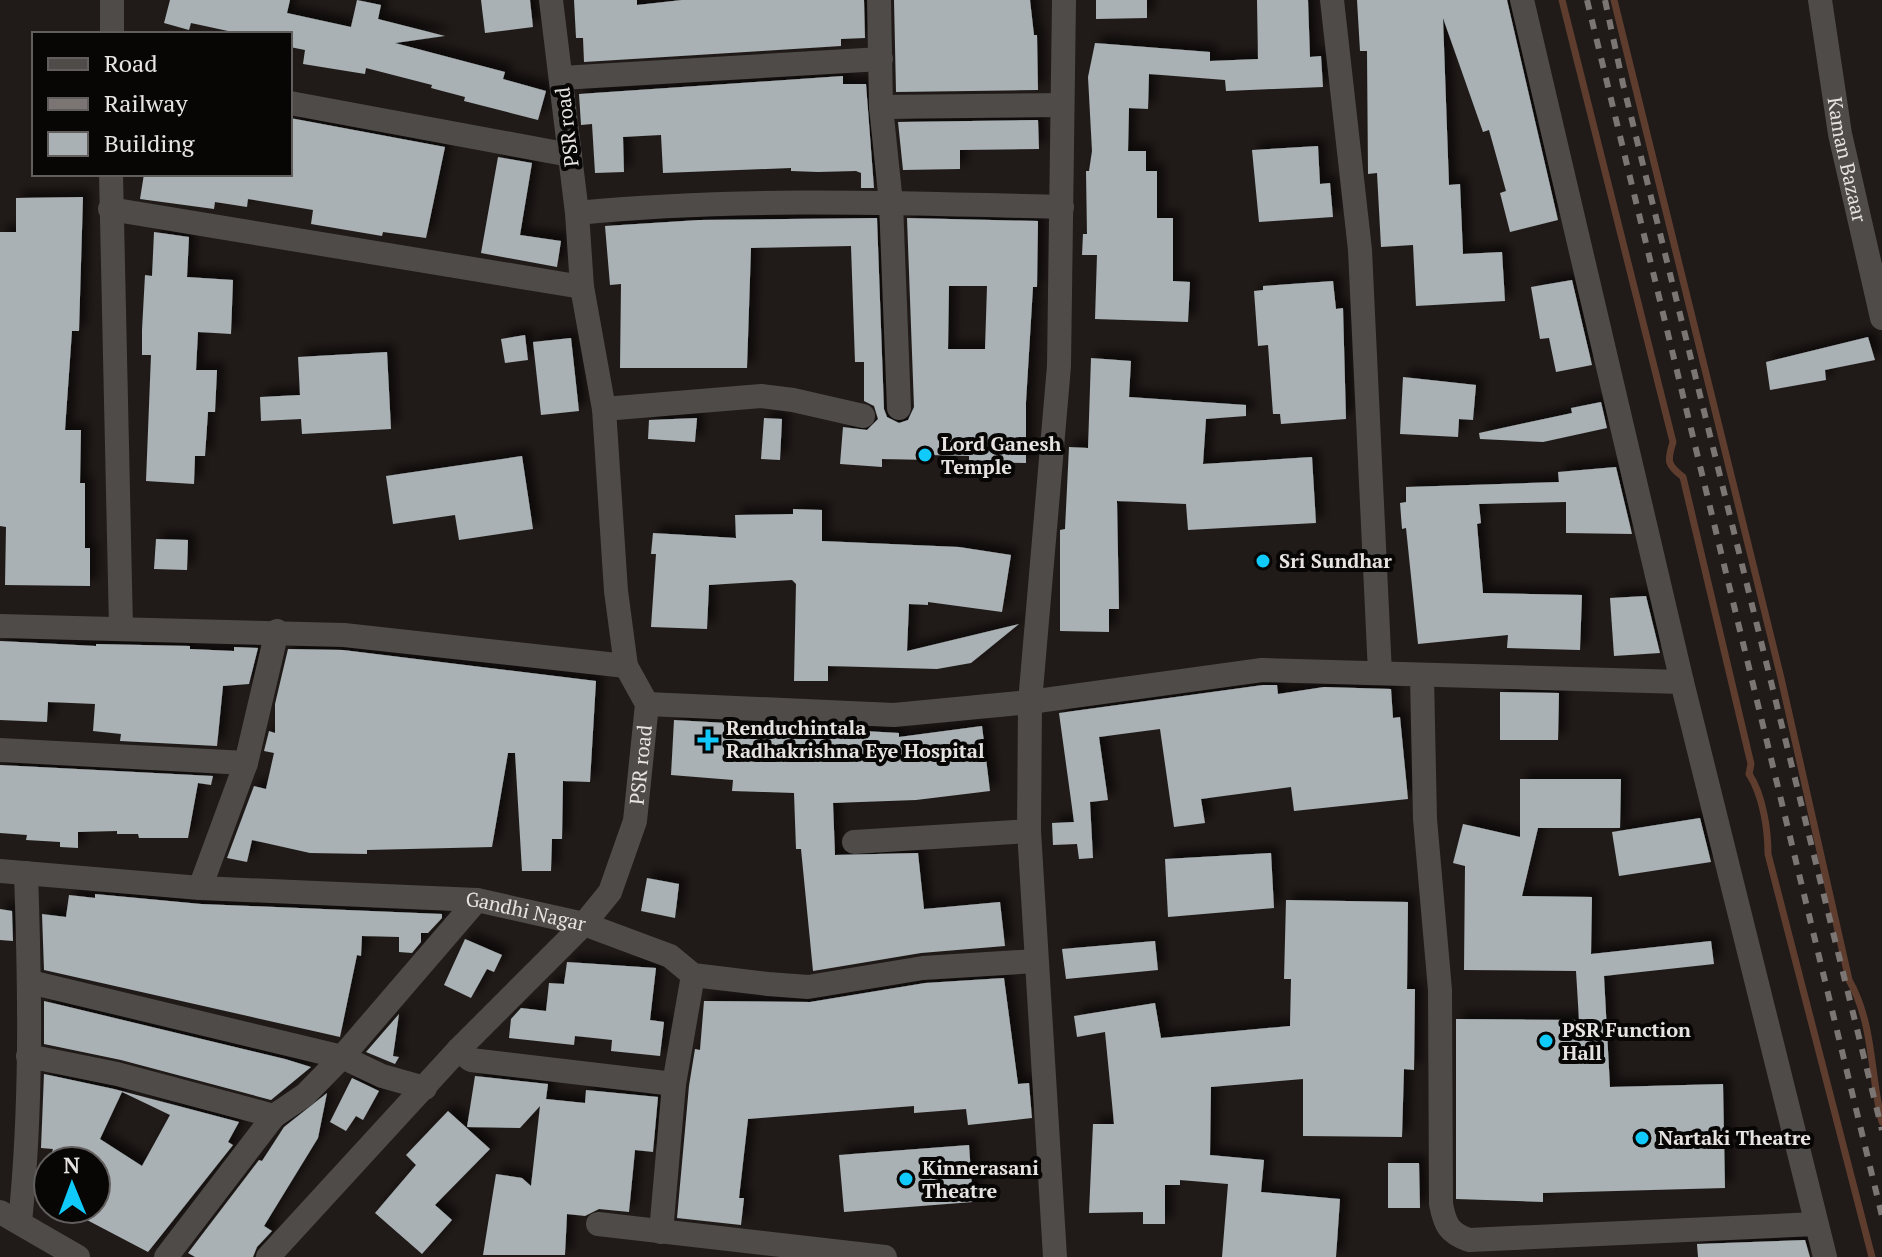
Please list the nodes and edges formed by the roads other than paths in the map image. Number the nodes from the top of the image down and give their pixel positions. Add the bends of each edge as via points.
1 (112, 0) edge
2 (551, 0) edge
3 (879, 0) edge
4 (1064, 0) edge
5 (1332, 0) edge
6 (1522, 0) edge
7 (1820, 0) edge
8 (112, 32) edge
9 (881, 59) junction
10 (561, 78) junction
11 (292, 103) edge
12 (1062, 105) junction
13 (881, 107) junction
14 (570, 155) junction
15 (111, 176) edge
16 (891, 203) junction
17 (1062, 207) junction
18 (110, 209) junction
19 (577, 213) junction
20 (582, 287) junction
21 (1882, 318) edge
22 (899, 408) dead end
23 (604, 409) junction
24 (863, 416) dead end
25 (0, 626) edge
26 (121, 628) junction
27 (277, 631) junction
28 (626, 666) junction
29 (1380, 673) junction
30 (1422, 676) junction
31 (1682, 682) junction
32 (1030, 702) junction
33 (647, 704) junction
34 (0, 750) edge
35 (246, 763) junction
36 (1029, 831) junction
37 (854, 842) dead end
38 (0, 871) edge
39 (26, 873) junction
40 (200, 888) junction
41 (477, 900) junction
42 (584, 924) junction
43 (1036, 961) junction
44 (693, 975) junction
45 (30, 982) junction
46 (458, 1050) junction
47 (28, 1056) junction
48 (342, 1057) junction
49 (674, 1084) junction
50 (425, 1088) junction
51 (274, 1116) junction
52 (10, 1217) edge
53 (598, 1224) dead end
54 (1816, 1224) junction
55 (661, 1232) junction
56 (78, 1257) edge
57 (166, 1257) edge
58 (268, 1257) edge
59 (885, 1257) edge
60 (1055, 1257) edge
61 (1825, 1257) edge

1 - 8 street
2 - 10 street, PSR road
3 - 9 street
4 - 12 street
5 - 29 street via 1360,250
6 - 31 street
7 - 21 street, Kaman Bazaar via 1840,134
9 - 10 street
9 - 13 street
10 - 14 street, PSR road
11 - 14 street
12 - 13 street
12 - 17 street
13 - 16 street
14 - 19 street, PSR road
15 - 18 street
16 - 17 street
16 - 19 street via 645,206
16 - 22 street
17 - 32 street via 1059,366
18 - 20 street
18 - 26 street
19 - 20 street, PSR road
20 - 23 street, PSR road
23 - 24 street via 761,396
23 - 28 street, PSR road
25 - 26 street
26 - 27 street
27 - 28 street
27 - 35 street
28 - 33 street, PSR road
29 - 30 street
29 - 32 street via 1262,670
30 - 31 street
30 - 54 street via 1425,819 1440,990 1445,1223 1453,1234 1469,1240
31 - 54 street
32 - 33 street via 894,715
32 - 36 street
33 - 42 street, PSR road via 635,821 610,892
34 - 35 street
35 - 40 street
36 - 37 street
36 - 43 street
38 - 39 street, Gandhi Nagar
39 - 40 street, Gandhi Nagar
39 - 45 street
40 - 41 street, Gandhi Nagar
41 - 42 street, Gandhi Nagar
41 - 48 street
42 - 44 street, Gandhi Nagar via 670,956
42 - 46 street, PSR road
43 - 44 street, Gandhi Nagar via 923,968 808,987
43 - 60 street
44 - 49 street
45 - 47 street
45 - 48 street
46 - 49 street via 471,1060
46 - 50 street, PSR road
47 - 51 street
47 - 52 street
48 - 50 street
48 - 51 street via 305,1095
49 - 55 street
50 - 58 street, PSR road
51 - 57 street
52 - 56 street
53 - 55 street
54 - 61 street
55 - 59 street

